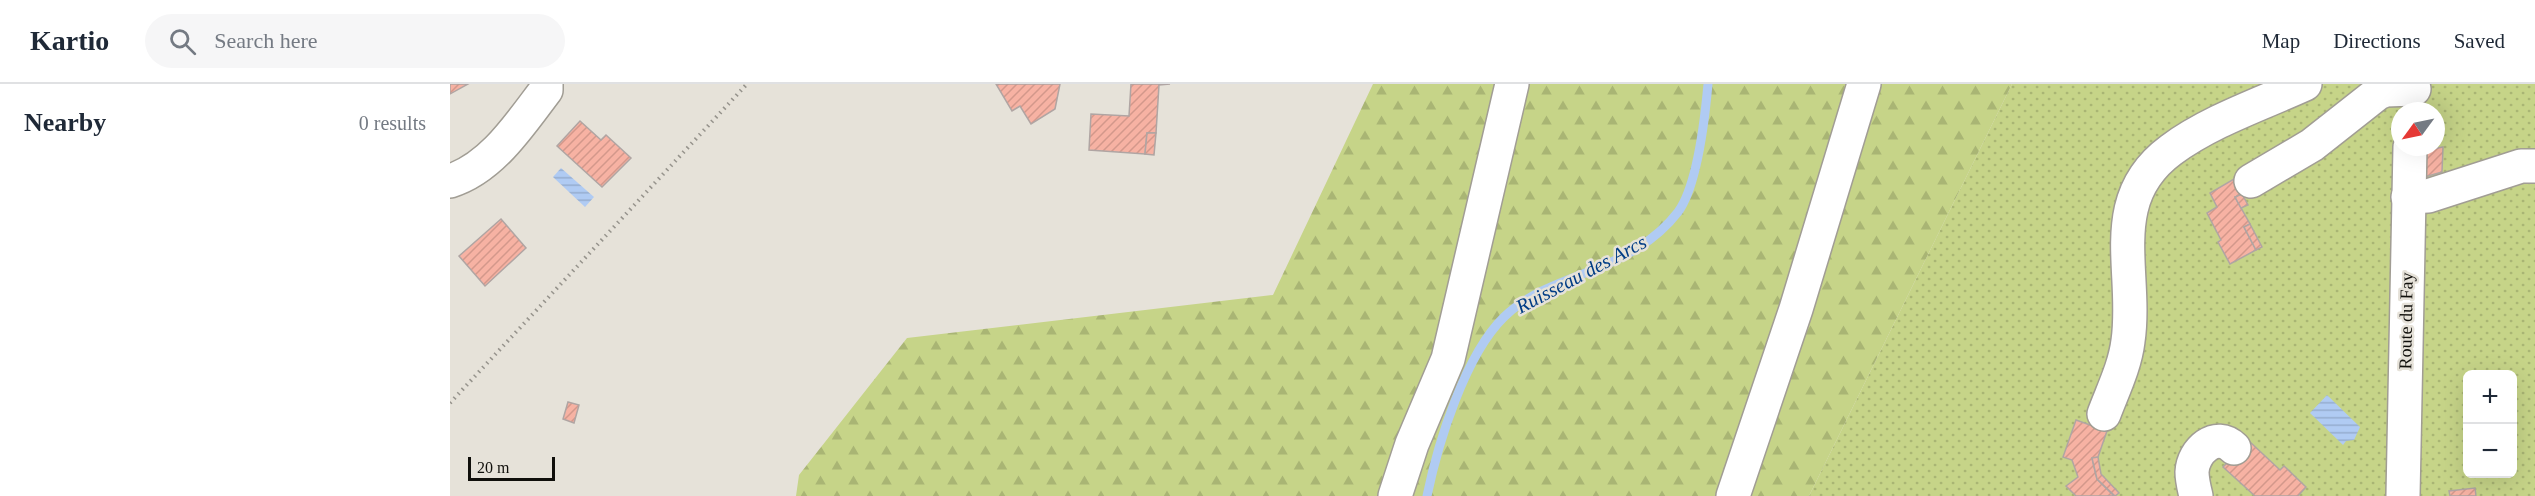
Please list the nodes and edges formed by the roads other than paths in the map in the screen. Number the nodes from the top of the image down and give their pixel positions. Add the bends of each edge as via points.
1 (546, 84) edge
2 (1512, 84) edge
3 (1864, 84) edge
4 (2305, 84) edge
5 (2413, 95) edge
6 (2410, 156) edge
7 (2535, 166) edge
8 (450, 181) edge
9 (2251, 181) dead end
10 (2408, 197) junction
11 (2104, 414) dead end
12 (2234, 448) dead end
13 (1395, 496) edge
14 (1733, 496) edge
15 (2196, 496) edge
16 (2403, 496) edge

1 - 8 street via 546,90 510,138 467,176
2 - 13 street via 1448,359
3 - 14 street via 1796,309
4 - 11 street via 2192,137 2170,151 2141,181 2129,213 2128,342
5 - 9 street via 2386,90 2378,93 2312,145
6 - 10 street, Route du Fay
7 - 10 street via 2521,166 2428,196
10 - 16 street, Route du Fay
12 - 15 street via 2221,439 2200,454 2192,474

